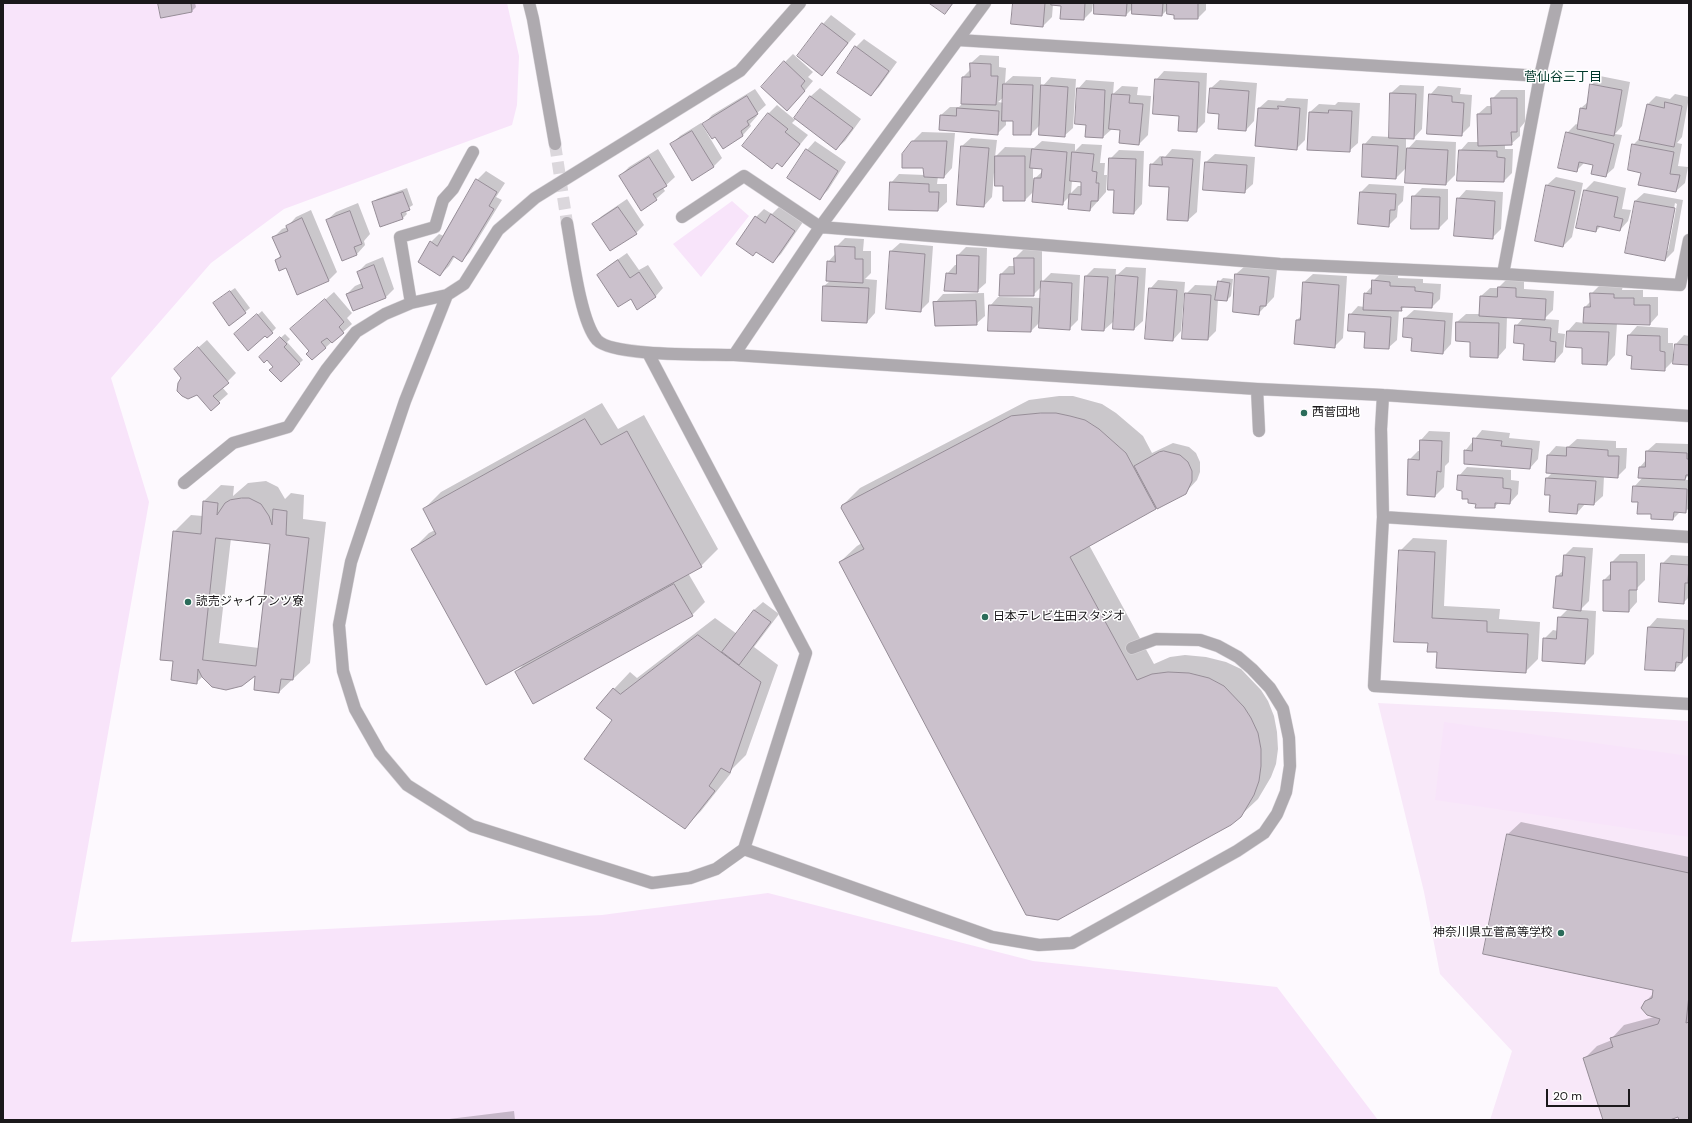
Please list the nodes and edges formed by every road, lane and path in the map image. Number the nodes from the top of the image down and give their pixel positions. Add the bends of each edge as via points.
1 (529, 3) edge
2 (800, 3) edge
3 (985, 3) edge
4 (1557, 3) edge
5 (958, 40) junction
6 (1540, 76) junction
7 (555, 144) tunnel mouth
8 (473, 152) dead end
9 (682, 217) dead end
10 (567, 223) tunnel mouth
11 (820, 227) junction
12 (1689, 240) edge
13 (1503, 274) junction
14 (447, 295) junction
15 (411, 302) junction
16 (648, 353) junction
17 (734, 355) junction
18 (1257, 389) junction
19 (1383, 395) junction
20 (1689, 416) edge
21 (1260, 431) dead end
22 (184, 483) dead end
23 (1383, 517) junction
24 (1689, 537) edge
25 (1132, 648) dead end
26 (1689, 704) edge
27 (744, 850) junction

1 - 7 street
2 - 14 street via 740,71 536,198 520,211 498,230 464,284
3 - 5 street
4 - 6 street
5 - 6 street
5 - 11 street
6 - 13 street
8 - 15 street via 453,189 443,200 435,226 400,237
9 - 11 street via 744,176
10 - 16 street via 584,316 597,340 616,348
11 - 13 street via 1280,264
11 - 17 street
12 - 13 street via 1680,285
14 - 15 street
14 - 27 street via 405,401 351,562 339,625 343,670 355,709 380,753 407,785 472,826 652,883 690,878 716,869
15 - 22 street via 356,332 326,370 288,427 233,443
16 - 17 street
16 - 27 street via 806,653
17 - 18 street
18 - 19 street
18 - 21 street
19 - 20 street
19 - 23 street
23 - 24 street
23 - 26 street via 1374,686
25 - 27 street via 1156,639 1200,640 1238,657 1252,669 1270,688 1283,709 1289,738 1290,766 1286,792 1277,814 1264,833 1072,943 1039,945 992,937

